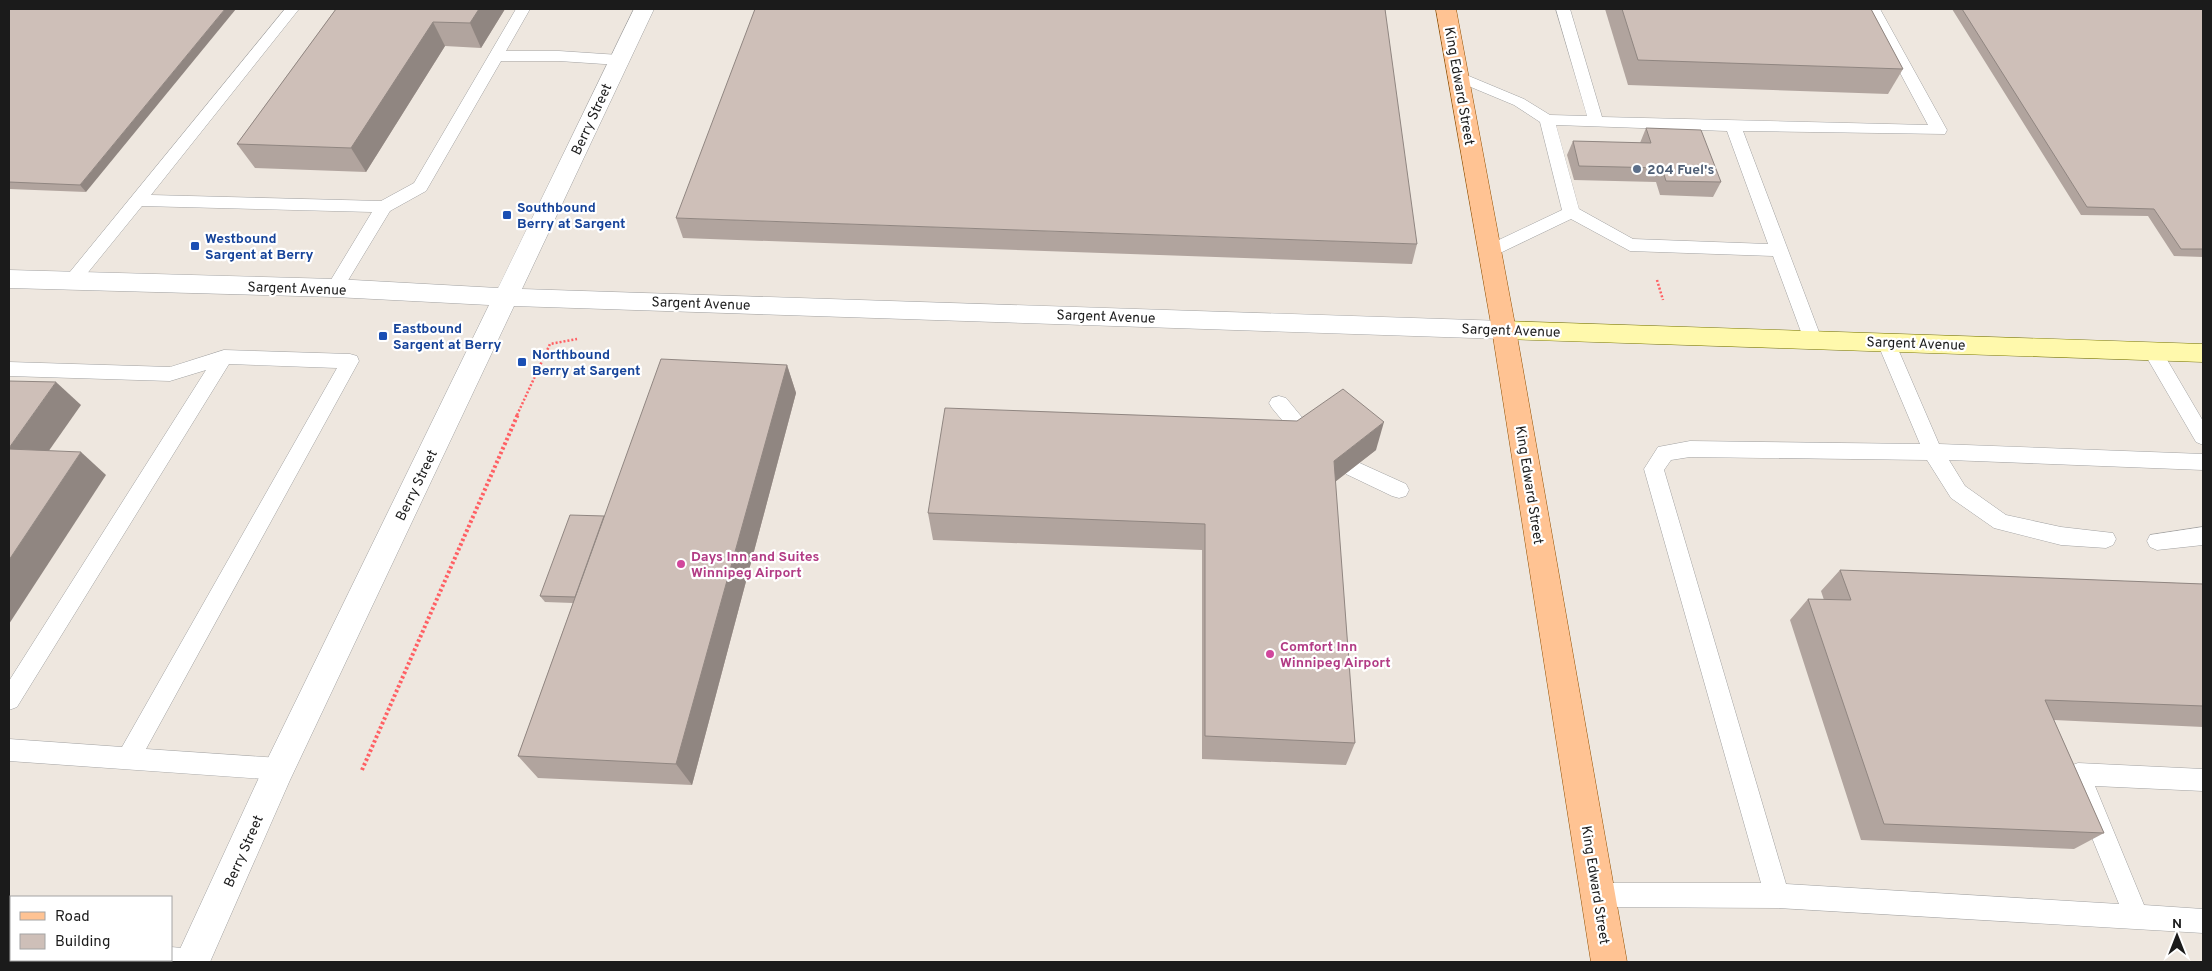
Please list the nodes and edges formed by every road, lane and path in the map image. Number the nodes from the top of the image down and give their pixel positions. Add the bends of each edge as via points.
1 (292, 9) edge
2 (523, 9) edge
3 (644, 9) edge
4 (1446, 9) edge
5 (1563, 9) edge
6 (1873, 9) edge
7 (495, 56) junction
8 (619, 60) junction
9 (1458, 77) junction
10 (1547, 120) junction
11 (1596, 122) junction
12 (1733, 126) junction
13 (136, 200) junction
14 (384, 207) junction
15 (1571, 212) junction
16 (1780, 250) junction
17 (1490, 251) junction
18 (9, 279) edge
19 (1657, 280) dead end
20 (71, 282) junction
21 (335, 288) junction
22 (507, 297) junction
23 (1663, 300) dead end
24 (1504, 330) junction
25 (577, 339) dead end
26 (1813, 340) junction
27 (1886, 342) junction
28 (2152, 351) junction
29 (2203, 353) edge
30 (224, 357) junction
31 (9, 369) edge
32 (1280, 403) dead end
33 (2203, 437) edge
34 (1308, 438) edge
35 (1934, 452) junction
36 (2203, 462) edge
37 (1353, 468) edge
38 (1399, 490) dead end
39 (2203, 536) edge
40 (2106, 539) dead end
41 (2157, 541) dead end
42 (9, 700) edge
43 (9, 750) edge
44 (128, 759) junction
45 (279, 770) junction
46 (362, 770) dead end
47 (2203, 780) edge
48 (1598, 895) junction
49 (1777, 896) junction
50 (2137, 918) junction
51 (2203, 921) edge
52 (172, 960) edge
53 (192, 962) edge
54 (1609, 962) edge

1 - 13 lane
2 - 7 lane
3 - 8 street, Berry Street
4 - 9 main road, King Edward Street
5 - 11 lane
6 - 12 lane via 1939,130
7 - 8 lane
7 - 14 lane via 420,187
8 - 22 street, Berry Street
9 - 10 lane via 1519,102
9 - 17 main road, King Edward Street
10 - 11 lane
10 - 15 lane
11 - 12 lane
12 - 16 lane
13 - 14 lane
13 - 20 lane
14 - 21 lane
15 - 16 lane via 1630,246
15 - 17 lane
16 - 26 lane
17 - 24 main road, King Edward Street
18 - 20 street, Sargent Avenue
19 - 23 path
20 - 21 street, Sargent Avenue
21 - 22 street, Sargent Avenue
22 - 24 street, Sargent Avenue
22 - 45 street, Berry Street
24 - 26 main road, Sargent Avenue
24 - 48 main road, King Edward Street
25 - 46 path via 550,344 541,360
26 - 27 main road, Sargent Avenue
27 - 28 main road, Sargent Avenue
27 - 35 lane
28 - 29 main road, Sargent Avenue
28 - 33 lane
30 - 31 lane via 170,374
30 - 42 lane
30 - 44 lane via 350,361
32 - 34 lane
35 - 36 lane
35 - 40 lane via 1958,492 2001,522 2061,536
35 - 49 lane via 1690,449 1665,453 1654,469
37 - 38 lane
39 - 41 lane
43 - 44 lane
44 - 45 lane
45 - 53 street, Berry Street
47 - 50 lane via 2078,774
48 - 49 lane
48 - 54 main road, King Edward Street
49 - 50 lane
50 - 51 lane
52 - 53 lane

